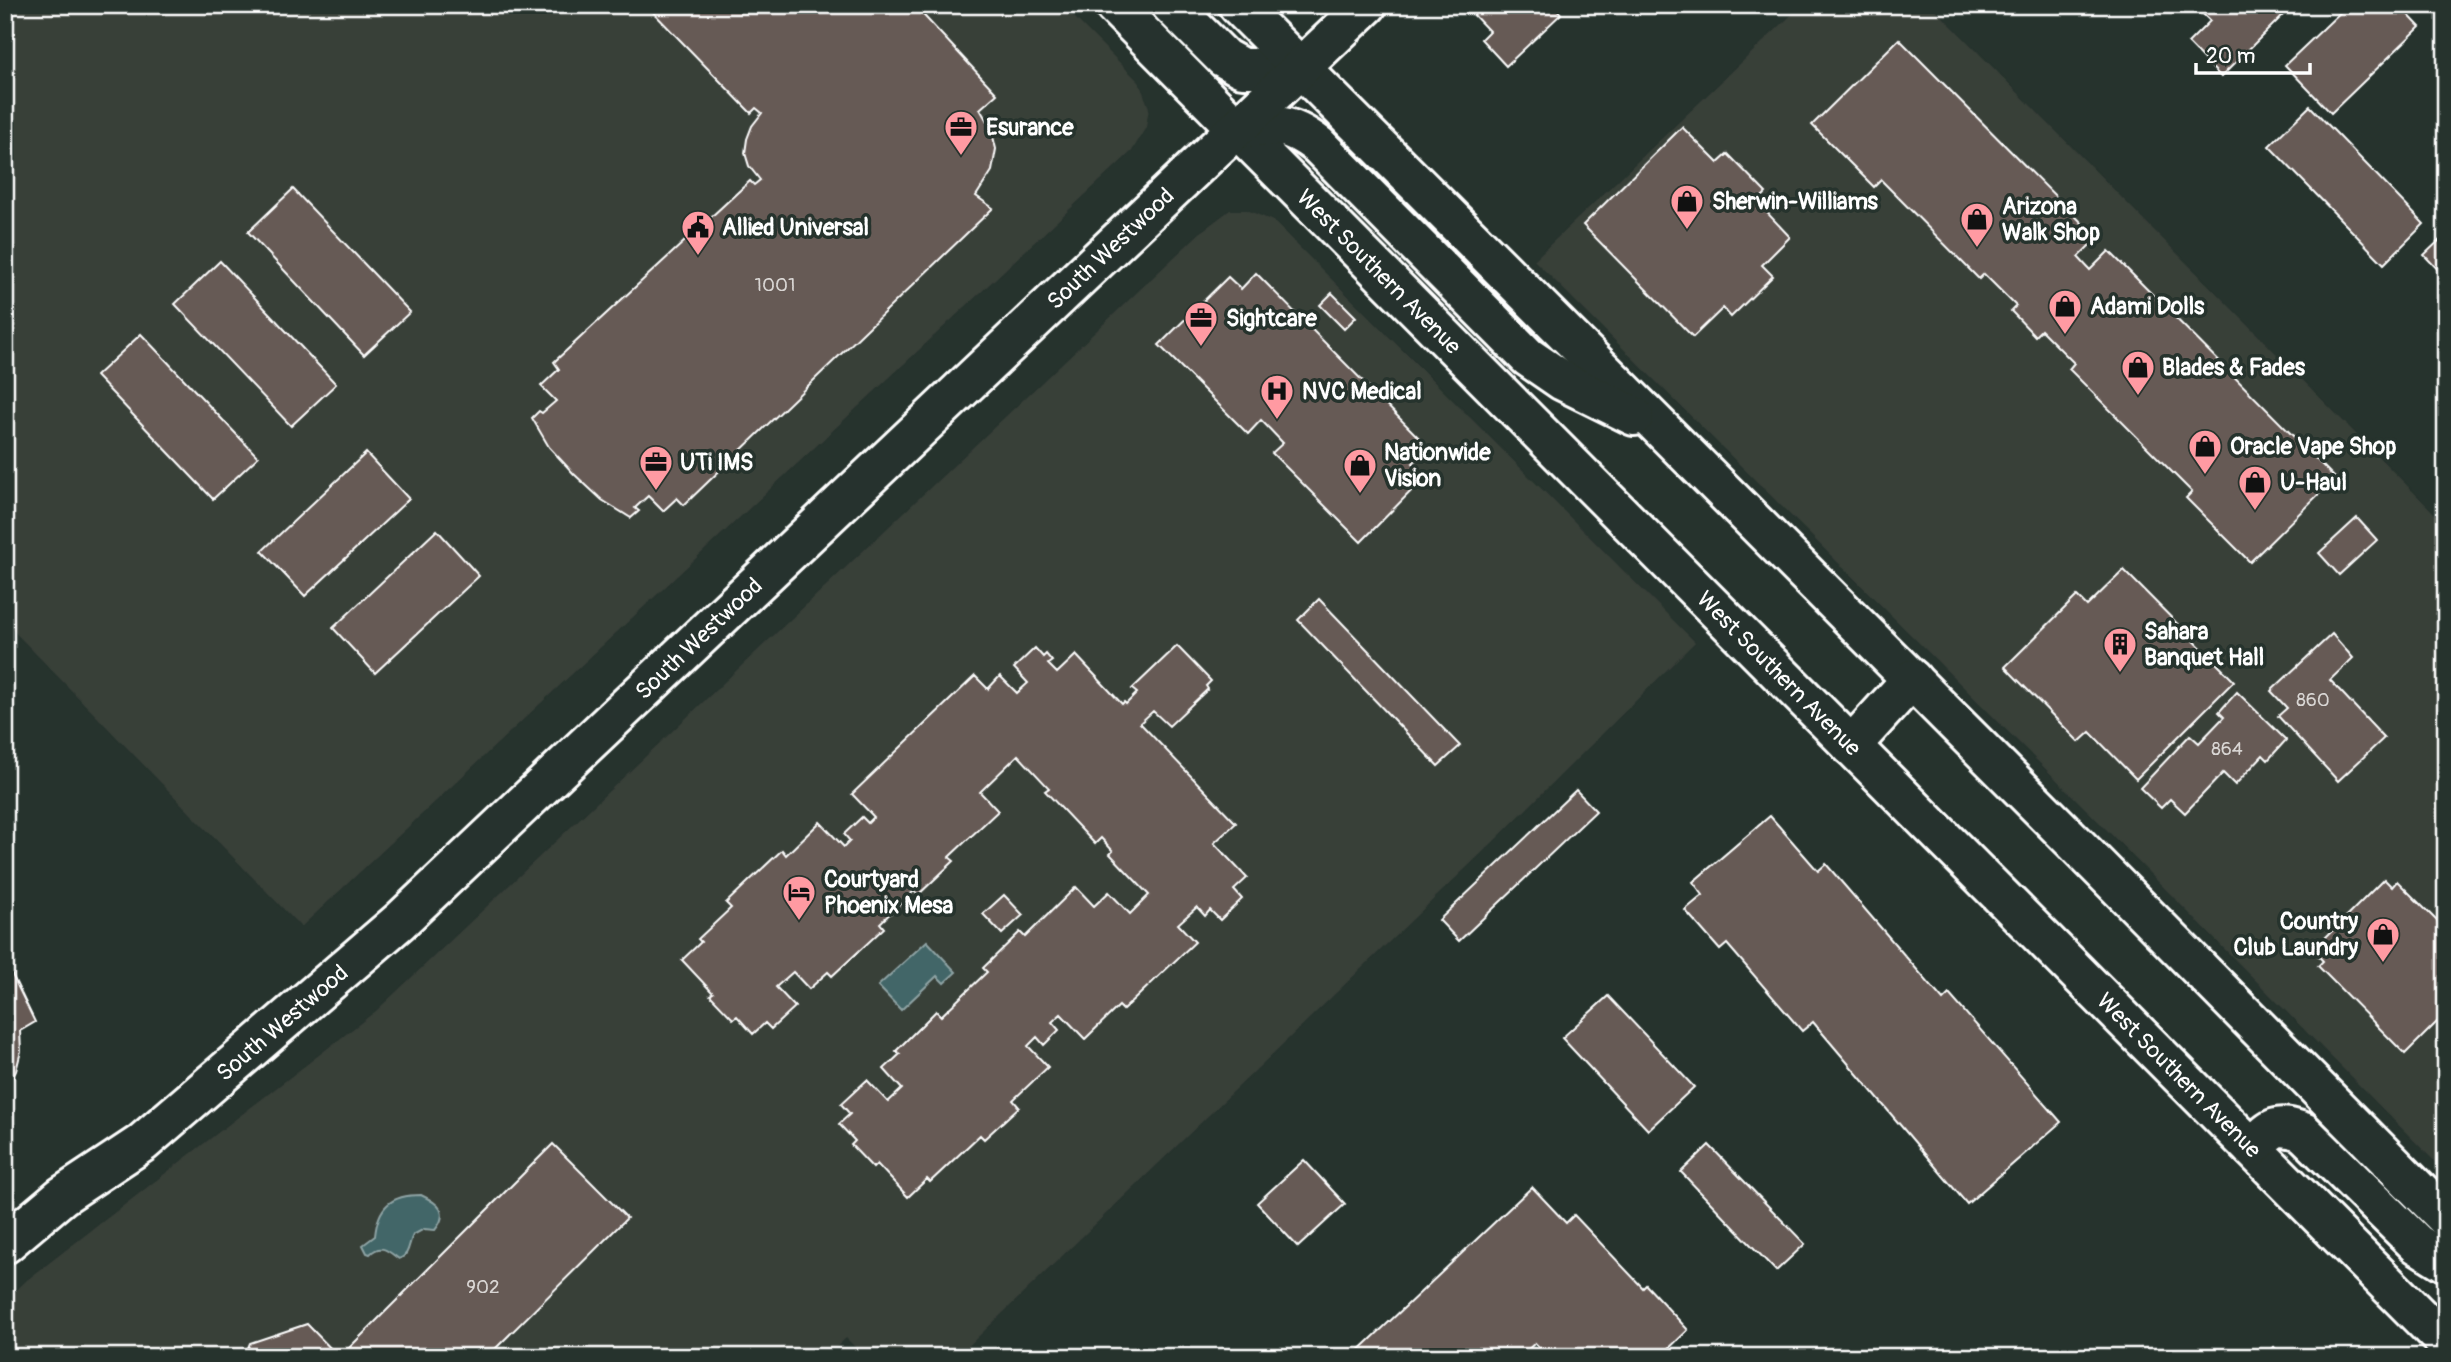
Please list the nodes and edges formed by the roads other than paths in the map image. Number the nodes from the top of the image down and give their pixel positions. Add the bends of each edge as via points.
1 (1114, 5) edge
2 (1171, 5) edge
3 (1238, 5) edge
4 (1367, 5) edge
5 (1300, 68) junction
6 (1238, 129) junction
7 (1660, 427) junction
8 (1912, 679) junction
9 (1852, 746) junction
10 (2252, 1148) junction
11 (2446, 1218) edge
12 (5, 1244) edge
13 (2446, 1262) edge
14 (2446, 1343) edge

1 - 6 main road, West Southern Avenue
2 - 5 main road via 1224,58 1242,68
3 - 5 main road
4 - 5 main road, South Westwood
5 - 6 main road, South Westwood
5 - 7 main road
6 - 7 main road via 1273,125 1301,132 1528,357 1563,382
6 - 9 main road, West Southern Avenue
6 - 12 main road, South Westwood via 400,921 142,1143 62,1196
7 - 8 main road
8 - 9 main road
8 - 11 main road
9 - 10 main road, West Southern Avenue
10 - 13 main road via 2275,1127 2303,1132 2417,1244
10 - 14 main road, West Southern Avenue

